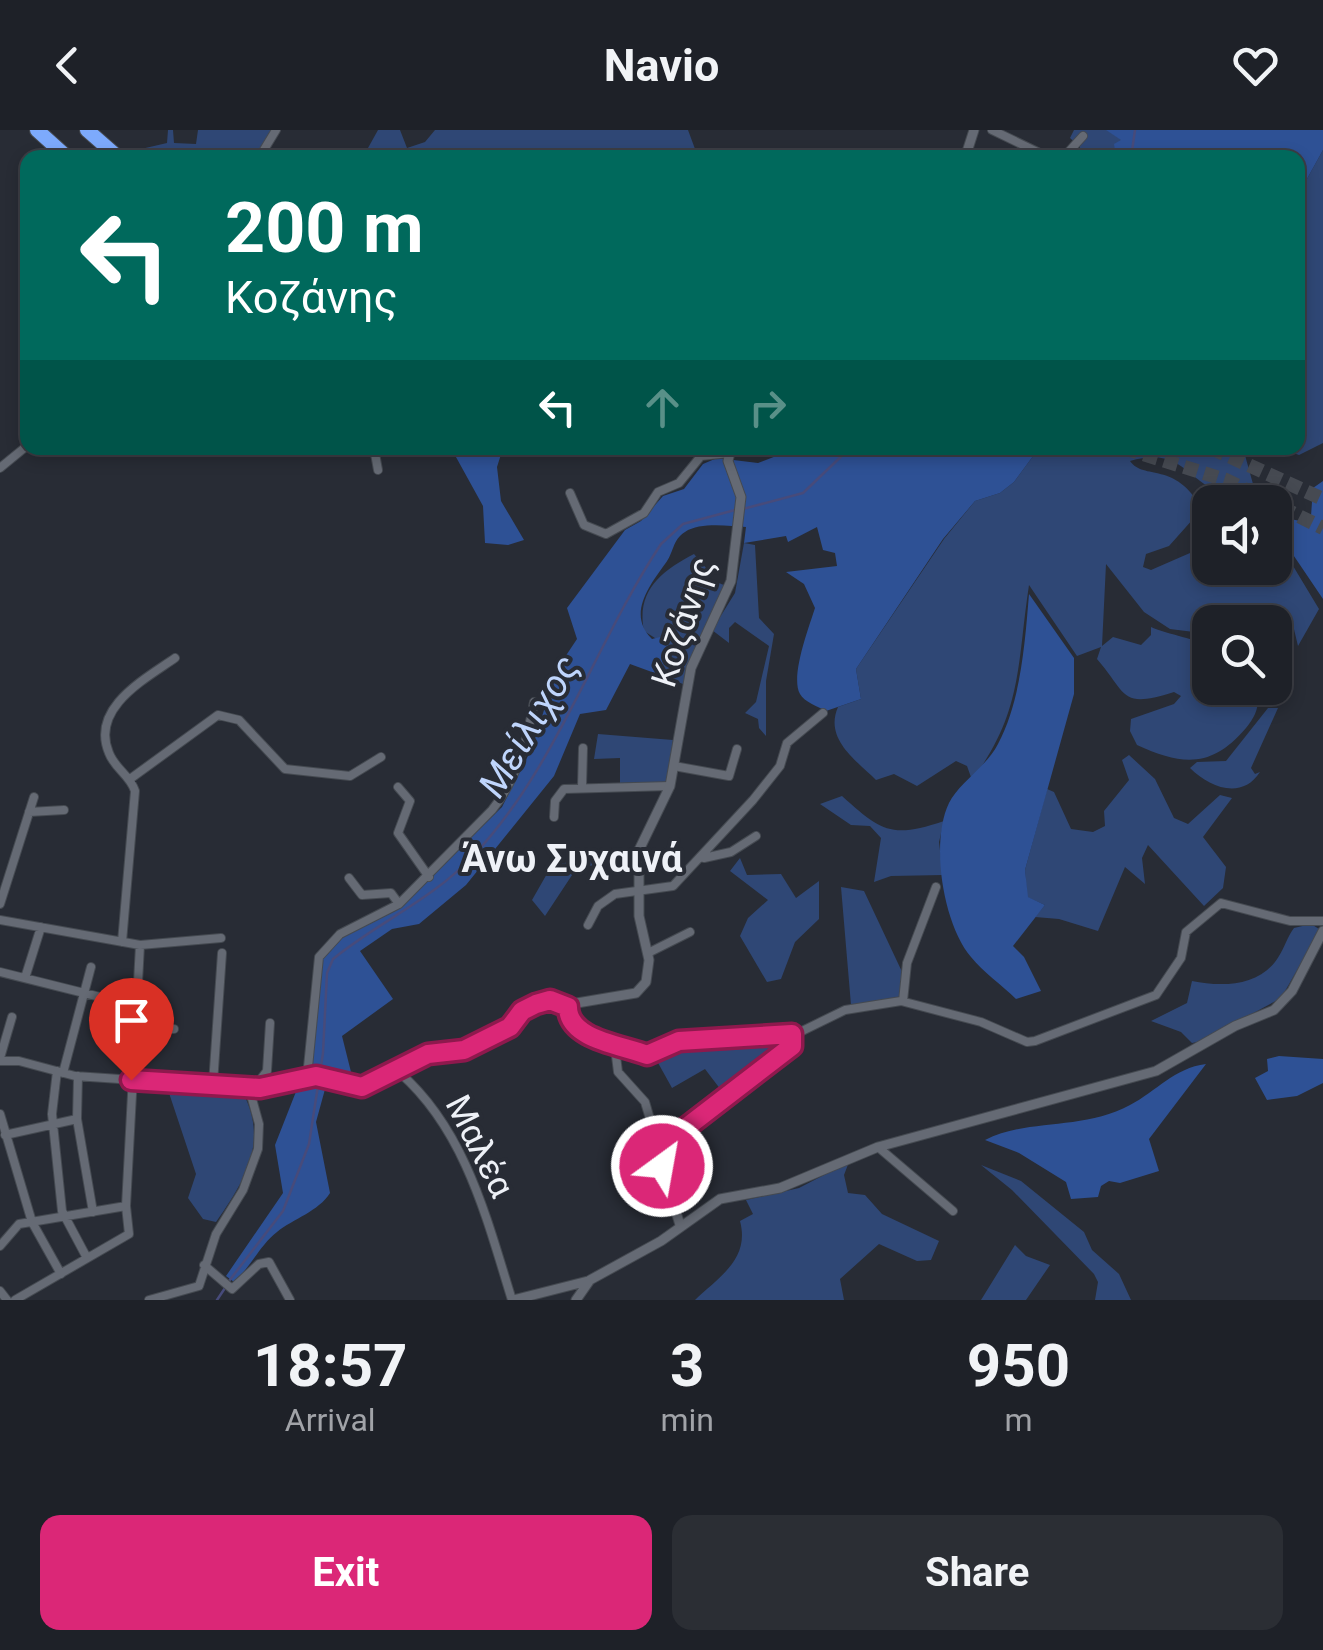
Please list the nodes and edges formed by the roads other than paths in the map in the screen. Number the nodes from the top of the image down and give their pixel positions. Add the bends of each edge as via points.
1 (37, 130) edge
2 (87, 130) edge
3 (992, 130) edge
4 (1083, 136) dead end
5 (59, 150) edge
6 (110, 150) edge
7 (1033, 150) edge
8 (1070, 150) edge
9 (20, 452) edge
10 (375, 455) edge
11 (706, 455) edge
12 (731, 455) edge
13 (0, 468) edge
14 (378, 470) dead end
15 (570, 493) dead end
16 (175, 658) dead end
17 (534, 702) dead end
18 (823, 713) dead end
19 (583, 748) dead end
20 (737, 748) dead end
21 (382, 757) dead end
22 (674, 766) junction
23 (130, 779) junction
24 (670, 786) junction
25 (398, 787) dead end
26 (582, 787) junction
27 (34, 797) dead end
28 (64, 810) dead end
29 (29, 812) junction
30 (554, 817) dead end
31 (756, 836) dead end
32 (704, 858) junction
33 (429, 877) junction
34 (349, 878) dead end
35 (936, 887) dead end
36 (638, 888) junction
37 (0, 904) edge
38 (399, 904) junction
39 (0, 920) edge
40 (1323, 921) edge
41 (588, 925) dead end
42 (41, 928) junction
43 (1323, 931) edge
44 (690, 932) dead end
45 (220, 938) dead end
46 (122, 942) junction
47 (140, 945) junction
48 (222, 953) dead end
49 (648, 953) junction
50 (92, 967) dead end
51 (0, 972) edge
52 (25, 978) junction
53 (85, 992) junction
54 (903, 1001) junction
55 (136, 1006) junction
56 (568, 1007) junction
57 (12, 1018) dead end
58 (270, 1023) dead end
59 (134, 1028) junction
60 (174, 1029) dead end
61 (794, 1035) junction
62 (616, 1056) dead end
63 (0, 1060) edge
64 (60, 1072) junction
65 (399, 1072) junction
66 (78, 1076) junction
67 (316, 1077) junction
68 (131, 1080) junction
69 (213, 1084) junction
70 (252, 1088) junction
71 (0, 1114) edge
72 (77, 1120) junction
73 (53, 1122) junction
74 (4, 1134) junction
75 (878, 1147) junction
76 (661, 1156) junction
77 (126, 1206) junction
78 (94, 1212) junction
79 (954, 1212) dead end
80 (63, 1217) junction
81 (32, 1222) junction
82 (680, 1225) junction
83 (0, 1246) edge
84 (87, 1258) junction
85 (204, 1266) junction
86 (60, 1274) junction
87 (590, 1280) junction
88 (0, 1291) edge
89 (8, 1300) edge
90 (16, 1300) edge
91 (148, 1300) edge
92 (290, 1300) edge
93 (515, 1300) edge
94 (576, 1300) edge

1 - 5 highway
2 - 6 highway
3 - 7 street
4 - 8 street
9 - 13 street
10 - 14 street
11 - 15 street via 679,483 658,492 644,513 606,534 584,525
12 - 22 street, Κοζάνης via 740,492 729,591 690,668
16 - 23 street via 128,690 114,708 105,743
17 - 33 street via 505,794
18 - 32 street via 786,744 780,766
19 - 26 street
20 - 22 street via 729,776
21 - 23 street via 350,776 284,769 240,720 218,716
22 - 24 street, Κοζάνης
23 - 46 street via 136,798
24 - 26 street
24 - 36 street, Κοζάνης via 639,850
25 - 33 street via 410,802 398,834
26 - 30 street via 558,794
27 - 29 street
28 - 29 street
29 - 37 street
31 - 32 street
32 - 36 street via 666,890
33 - 38 street
34 - 38 street via 362,895 391,893
35 - 54 street via 907,963
36 - 41 street via 603,901
36 - 49 street, Κοζάνης
38 - 67 street via 348,929 319,957
39 - 42 street
40 - 54 street via 1290,921 1221,904 1186,932 1181,958 1156,995 1035,1041
42 - 46 street
42 - 52 street
43 - 75 street via 1292,991 1274,1010 1159,1069
44 - 49 street
45 - 47 street
46 - 47 street
47 - 55 street
48 - 69 street
49 - 56 street via 647,980 638,992
50 - 53 street
51 - 52 street
52 - 53 street
53 - 55 street
53 - 64 street
54 - 61 street via 845,1010
55 - 59 street
56 - 61 street via 572,1021 592,1037 647,1055 679,1041
56 - 65 street via 540,1002 510,1027 464,1050 428,1054
57 - 63 street
58 - 70 street via 268,1072
59 - 60 street
59 - 68 street
61 - 76 street via 792,1046 668,1141
62 - 76 street via 618,1072 645,1102
63 - 64 street, Μαλέα
64 - 66 street, Μαλέα
64 - 73 street
65 - 67 street, Μαλέα via 362,1087
65 - 93 street, Μαλέα via 437,1111 453,1139
66 - 68 street, Μαλέα
66 - 72 street
67 - 70 street, Μαλέα
68 - 69 street, Μαλέα
68 - 77 street
69 - 70 street, Μαλέα
70 - 85 street via 258,1149
71 - 74 street
72 - 73 street
72 - 78 street
73 - 74 street
73 - 80 street
74 - 81 street
75 - 79 street
75 - 82 street via 780,1188 720,1198
76 - 82 street
77 - 78 street
77 - 84 street via 129,1232
78 - 80 street
80 - 81 street
80 - 84 street
81 - 83 street via 16,1226
81 - 86 street
82 - 87 street
84 - 86 street
85 - 91 street via 198,1288
85 - 92 street via 226,1284 269,1262
86 - 90 street
87 - 93 street
87 - 94 street
88 - 89 street

